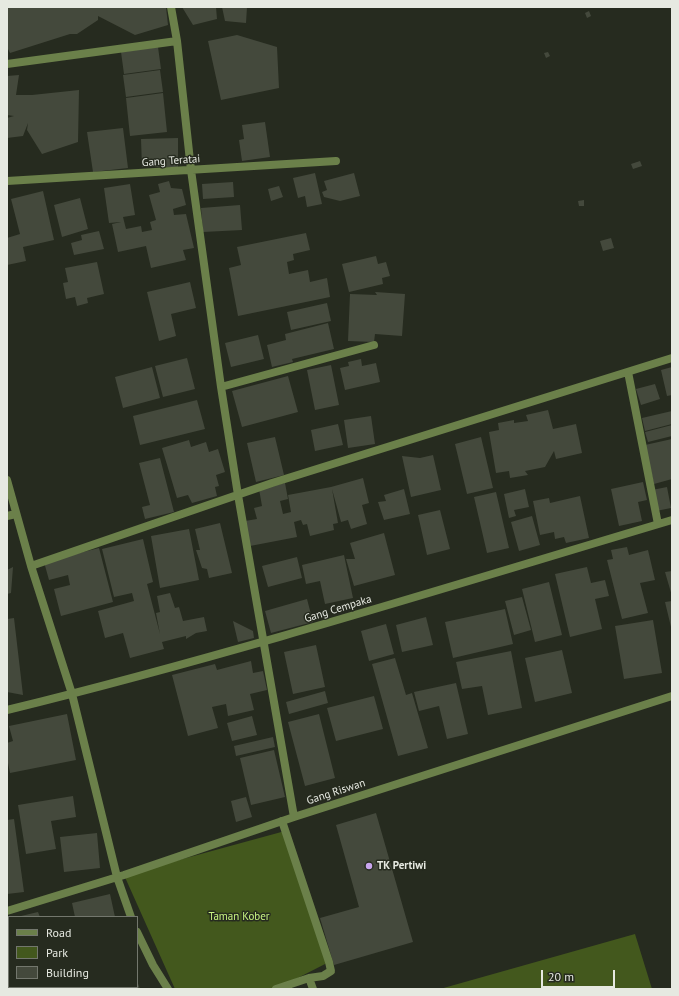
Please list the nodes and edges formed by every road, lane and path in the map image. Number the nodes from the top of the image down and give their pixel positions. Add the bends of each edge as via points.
1 (171, 7) edge
2 (178, 41) junction
3 (7, 64) edge
4 (336, 161) dead end
5 (191, 170) junction
6 (7, 181) edge
7 (374, 345) dead end
8 (672, 358) edge
9 (628, 372) junction
10 (221, 387) junction
11 (7, 480) edge
12 (238, 495) junction
13 (16, 514) junction
14 (7, 516) edge
15 (672, 520) edge
16 (658, 524) junction
17 (31, 566) junction
18 (263, 643) junction
19 (72, 694) junction
20 (672, 696) edge
21 (7, 710) edge
22 (294, 817) junction
23 (282, 821) junction
24 (117, 877) junction
25 (7, 911) edge
26 (131, 916) edge
27 (138, 934) edge
28 (309, 978) junction
29 (168, 989) edge
30 (276, 989) edge
31 (313, 989) edge

1 - 2 street
2 - 3 street
2 - 5 street
4 - 5 street, Gang Teratai
5 - 6 street, Gang Teratai
5 - 10 street
7 - 10 street
8 - 9 street
9 - 12 street
9 - 16 street
10 - 12 street
11 - 13 street
12 - 17 street
12 - 18 street
13 - 14 street
13 - 17 street
15 - 16 street, Gang Cempaka
16 - 18 street, Gang Cempaka
17 - 19 street
18 - 19 street, Gang Cempaka
18 - 22 street
19 - 21 street, Gang Cempaka
19 - 24 street
20 - 22 street, Gang Riswan
22 - 23 street, Gang Riswan
23 - 24 street, Gang Riswan
23 - 28 street via 329,962 330,971 323,976
24 - 25 street, Gang Riswan
24 - 26 street
27 - 29 street
28 - 30 street
28 - 31 street

